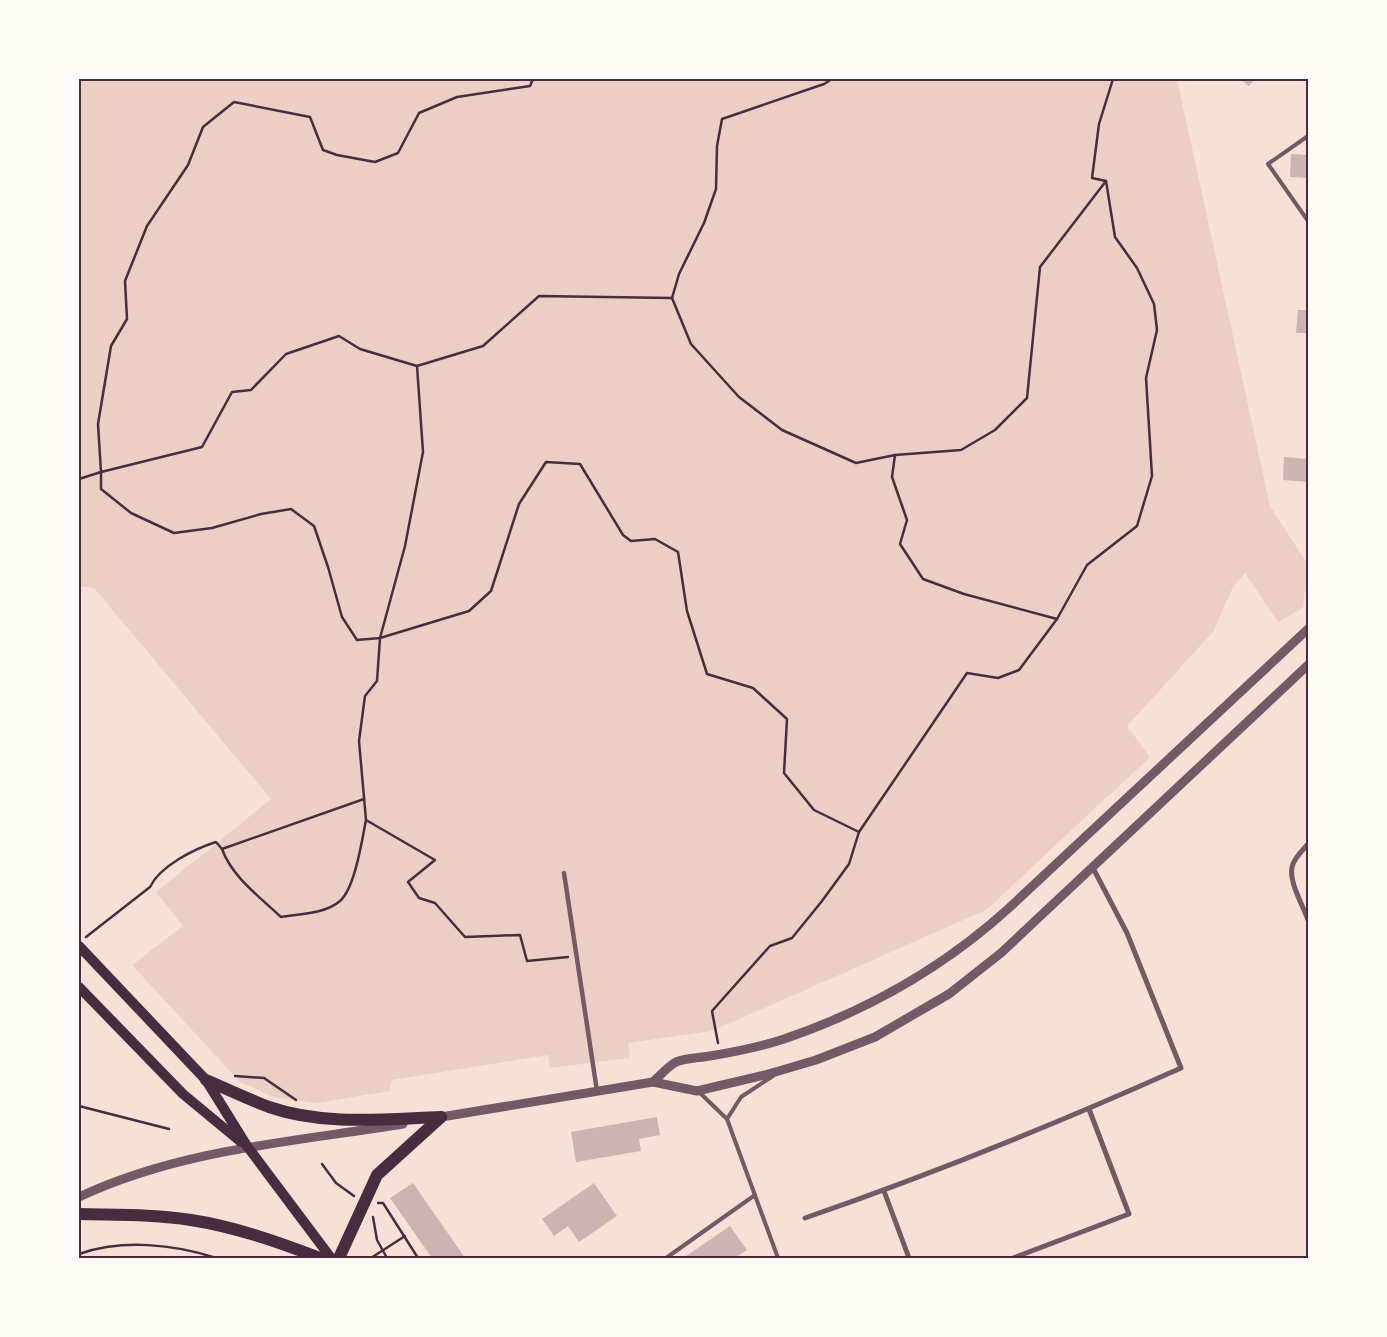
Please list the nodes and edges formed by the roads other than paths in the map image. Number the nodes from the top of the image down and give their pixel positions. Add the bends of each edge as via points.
1 (1308, 136) edge
2 (1308, 221) edge
3 (1308, 629) edge
4 (1308, 665) edge
5 (1308, 844) edge
6 (1093, 868) junction
7 (564, 873) dead end
8 (1308, 920) edge
9 (79, 945) edge
10 (79, 987) edge
11 (783, 1070) junction
12 (206, 1080) junction
13 (653, 1082) junction
14 (697, 1091) junction
15 (597, 1093) junction
16 (1090, 1109) junction
17 (441, 1117) junction
18 (727, 1118) junction
19 (247, 1146) junction
20 (884, 1191) junction
21 (755, 1195) junction
22 (79, 1197) edge
23 (79, 1214) edge
24 (805, 1218) dead end
25 (320, 1258) edge
26 (331, 1258) edge
27 (339, 1258) edge
28 (666, 1258) edge
29 (778, 1258) edge
30 (909, 1258) edge
31 (1013, 1258) edge

1 - 2 lane via 1268,164
3 - 13 street via 1029,891 959,950 907,985 846,1015 782,1039 675,1063
4 - 6 street
5 - 8 street via 1296,857 1292,875
6 - 11 street via 1001,953 949,994 875,1037
6 - 16 street via 1127,933 1181,1068
7 - 15 street
9 - 12 main road
10 - 19 main road via 183,1094
11 - 14 street
11 - 18 lane via 741,1097
12 - 17 main road via 270,1108 340,1120
12 - 19 main road
13 - 14 street
13 - 15 street
14 - 18 lane
15 - 17 street
16 - 20 street
16 - 31 street via 1129,1214
17 - 19 street via 312,1139
17 - 27 main road via 377,1176
18 - 21 lane
19 - 22 street via 155,1167
19 - 26 main road
20 - 24 street
20 - 30 street
21 - 28 lane
21 - 29 lane
23 - 25 main road via 190,1220 271,1239

